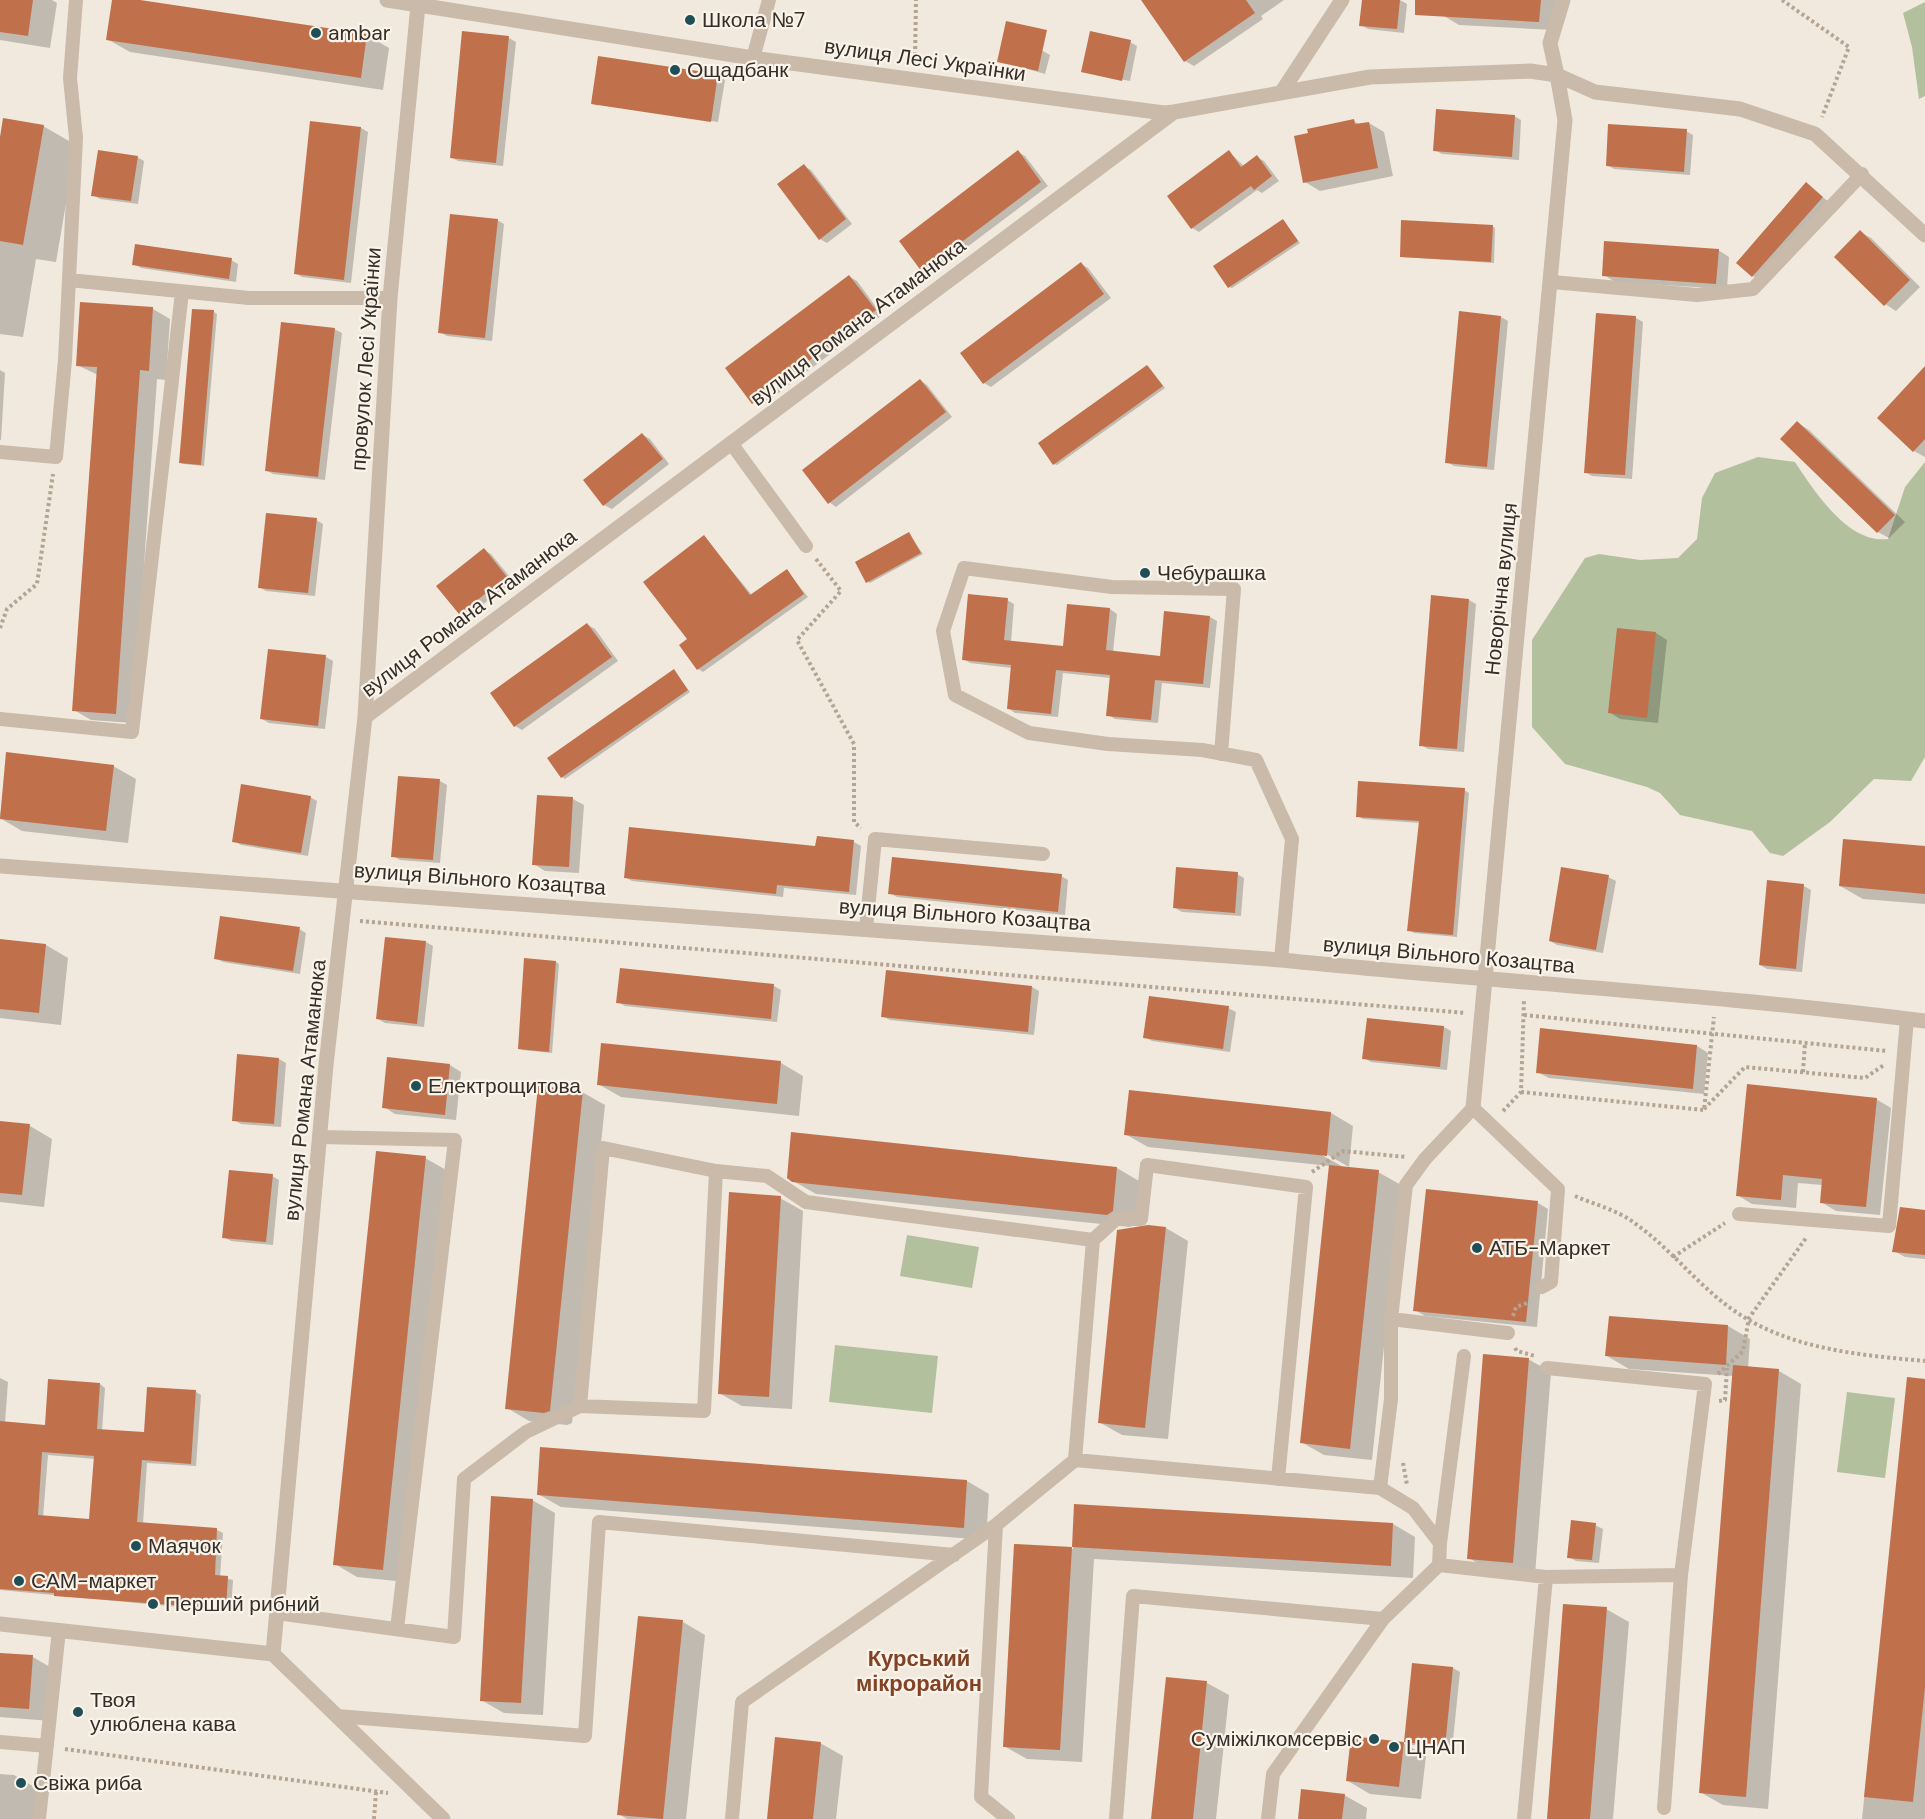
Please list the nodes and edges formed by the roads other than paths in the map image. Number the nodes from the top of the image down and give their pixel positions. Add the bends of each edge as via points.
1 (76, 0) edge
2 (387, 0) edge
3 (769, 0) edge
4 (1342, 0) edge
5 (1563, 0) edge
6 (418, 5) junction
7 (753, 58) junction
8 (1557, 75) junction
9 (1281, 93) junction
10 (1174, 112) junction
11 (1862, 174) junction
12 (1925, 235) edge
13 (69, 280) junction
14 (1552, 282) junction
15 (182, 292) junction
16 (390, 298) junction
17 (730, 443) junction
18 (0, 452) edge
19 (806, 546) road end
20 (365, 717) junction
21 (0, 719) edge
22 (1221, 754) junction
23 (1043, 854) dead end
24 (0, 866) edge
25 (347, 890) junction
26 (866, 929) junction
27 (1281, 960) junction
28 (1484, 980) junction
29 (1907, 1019) junction
30 (1925, 1021) edge
31 (1473, 1108) junction
32 (320, 1137) junction
33 (716, 1171) junction
34 (1738, 1214) road end
35 (1093, 1240) junction
36 (1542, 1287) dead end
37 (1391, 1319) junction
38 (1508, 1333) dead end
39 (1464, 1356) dead end
40 (1547, 1368) dead end
41 (580, 1406) junction
42 (1075, 1460) junction
43 (1278, 1479) junction
44 (1380, 1488) junction
45 (996, 1525) junction
46 (1440, 1543) junction
47 (954, 1555) junction
48 (1439, 1566) junction
49 (1681, 1575) junction
50 (1546, 1577) junction
51 (277, 1613) junction
52 (1383, 1619) junction
53 (0, 1623) edge
54 (397, 1629) junction
55 (59, 1630) junction
56 (273, 1654) junction
57 (337, 1716) junction
58 (0, 1742) edge
59 (47, 1746) junction
60 (1664, 1808) dead end
61 (39, 1819) edge
62 (443, 1819) edge
63 (732, 1819) edge
64 (1008, 1819) edge
65 (1116, 1819) edge
66 (1268, 1819) edge
67 (1524, 1819) edge

1 - 13 lane via 70,78 76,138
2 - 6 street, вулиця Лесі Українки
3 - 7 lane
4 - 9 street
5 - 8 street via 1550,43
6 - 7 street, вулиця Лесі Українки
6 - 16 street, провулок Лесі Українки
7 - 10 street, вулиця Лесі Українки
8 - 9 street, вулиця Романа Атаманюка via 1530,71 1370,77
8 - 11 street, вулиця Романа Атаманюка via 1595,92 1740,109 1815,134
8 - 14 street, Новорічна вулиця via 1565,120
9 - 10 street, вулиця Романа Атаманюка
10 - 17 street, вулиця Романа Атаманюка
11 - 12 street, вулиця Романа Атаманюка
11 - 14 lane via 1753,289 1697,295
13 - 15 lane
13 - 18 lane via 56,457
14 - 28 street, Новорічна вулиця
15 - 16 lane via 249,298
15 - 21 lane via 132,732
16 - 20 street, провулок Лесі Українки
17 - 19 lane
17 - 20 street, вулиця Романа Атаманюка
20 - 25 street, вулиця Романа Атаманюка
22 - 22 lane via 1029,733 955,695 943,630 964,568 1112,587 1234,588
22 - 27 lane via 1256,760 1292,839
23 - 26 lane via 875,839
24 - 25 street, вулиця Вільного Козацтва
25 - 26 street, вулиця Вільного Козацтва
25 - 32 street, вулиця Романа Атаманюка
26 - 27 street, вулиця Вільного Козацтва
27 - 28 street, вулиця Вільного Козацтва
28 - 29 street, вулиця Вільного Козацтва via 1716,998
28 - 31 street, Новорічна вулиця
29 - 30 street, вулиця Вільного Козацтва
29 - 34 lane via 1889,1226
31 - 36 lane via 1558,1189 1551,1282
31 - 37 lane via 1406,1185
32 - 51 street, вулиця Романа Атаманюка
32 - 54 lane via 455,1140
33 - 35 lane via 767,1176 806,1202
33 - 41 lane via 705,1411
33 - 41 lane via 603,1148
35 - 42 lane
35 - 43 lane via 1116,1219 1142,1219 1147,1165 1306,1187
37 - 38 lane
37 - 44 lane via 1391,1399
39 - 46 lane
40 - 49 lane via 1705,1384
41 - 54 lane via 526,1432 464,1479 454,1637
42 - 43 lane
42 - 45 lane
43 - 44 lane
44 - 46 lane via 1413,1508
45 - 47 lane
45 - 64 lane via 981,1797
46 - 48 lane
47 - 57 lane via 599,1522 585,1736
47 - 63 lane via 742,1702
48 - 50 lane
48 - 52 lane
49 - 50 lane
49 - 60 lane
50 - 67 lane
51 - 54 lane
51 - 56 street, вулиця Романа Атаманюка
52 - 65 lane via 1133,1596
52 - 66 lane via 1273,1774
53 - 55 street
55 - 56 street
55 - 59 lane
56 - 57 street
57 - 62 street
58 - 59 lane
59 - 61 lane

